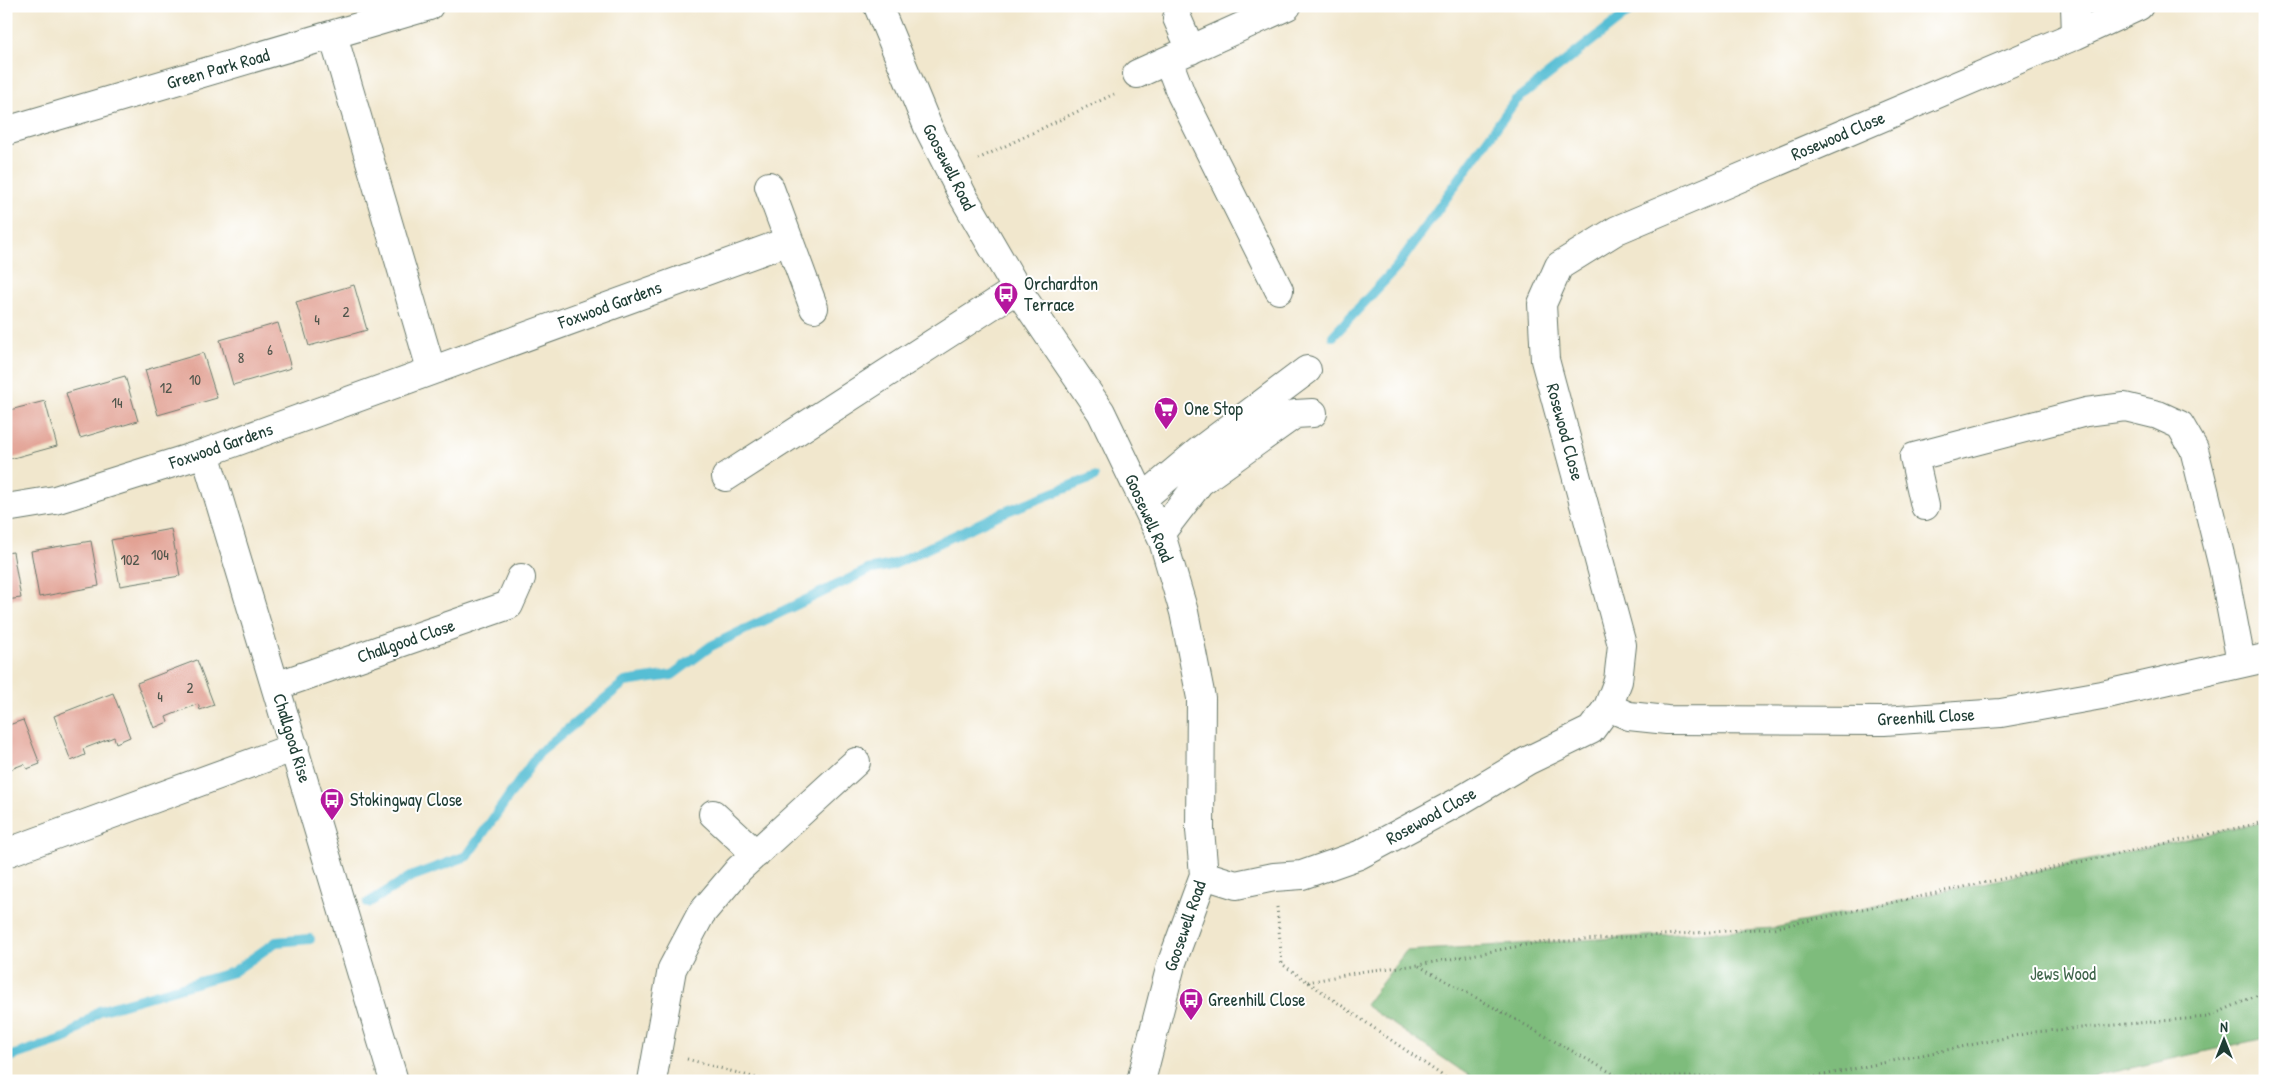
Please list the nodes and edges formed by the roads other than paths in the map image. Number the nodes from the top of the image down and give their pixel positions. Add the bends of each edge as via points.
1 (429, 6) edge
2 (878, 6) edge
3 (1288, 6) edge
4 (2074, 6) edge
5 (2139, 6) edge
6 (1177, 18) dead end
7 (333, 36) junction
8 (2076, 36) junction
9 (1180, 55) junction
10 (1138, 74) road end
11 (6, 131) edge
12 (769, 186) dead end
13 (789, 241) junction
14 (1017, 289) junction
15 (1279, 290) dead end
16 (814, 308) dead end
17 (431, 369) junction
18 (1307, 370) dead end
19 (1313, 413) dead end
20 (205, 453) junction
21 (726, 477) dead end
22 (1148, 494) dead end
23 (1925, 506) dead end
24 (6, 508) edge
25 (1160, 534) dead end
26 (520, 578) dead end
27 (2253, 660) edge
28 (276, 686) junction
29 (1608, 707) junction
30 (294, 747) junction
31 (856, 762) dead end
32 (713, 814) dead end
33 (6, 853) edge
34 (756, 854) junction
35 (1204, 874) junction
36 (394, 1081) edge
37 (652, 1081) edge
38 (1142, 1081) edge

1 - 7 street, Green Park Road
2 - 14 street, Goosewell Road via 928,128
3 - 9 street
4 - 8 street
5 - 8 street, Rosewood Close
6 - 9 street
7 - 11 street, Green Park Road
7 - 17 street
8 - 29 street, Rosewood Close via 1616,230 1560,266 1542,304 1545,360 1622,645 1618,681
9 - 10 street
9 - 15 street via 1181,94
12 - 13 street
13 - 16 street
13 - 17 street, Foxwood Gardens
14 - 21 street
14 - 35 street, Goosewell Road via 1100,412 1163,541 1184,612 1201,698 1200,830
17 - 20 street, Foxwood Gardens
18 - 22 street
19 - 25 street via 1295,414 1200,482
20 - 24 street, Foxwood Gardens via 55,500
20 - 28 street, Challgood Rise
23 - 27 street, Greenhill Close via 1914,457 2086,412 2125,407 2158,415 2180,425 2194,449 2223,567
26 - 28 street, Challgood Close via 509,605
27 - 29 street, Greenhill Close via 2106,694 2001,713 1884,721 1667,720 1629,716
28 - 30 street, Challgood Rise
29 - 35 street, Rosewood Close via 1591,730 1527,761 1359,855 1302,875 1236,885
30 - 33 street
30 - 36 street, Challgood Rise
31 - 34 street
32 - 34 street
34 - 37 street via 701,914 672,969
35 - 38 street, Goosewell Road via 1171,965

